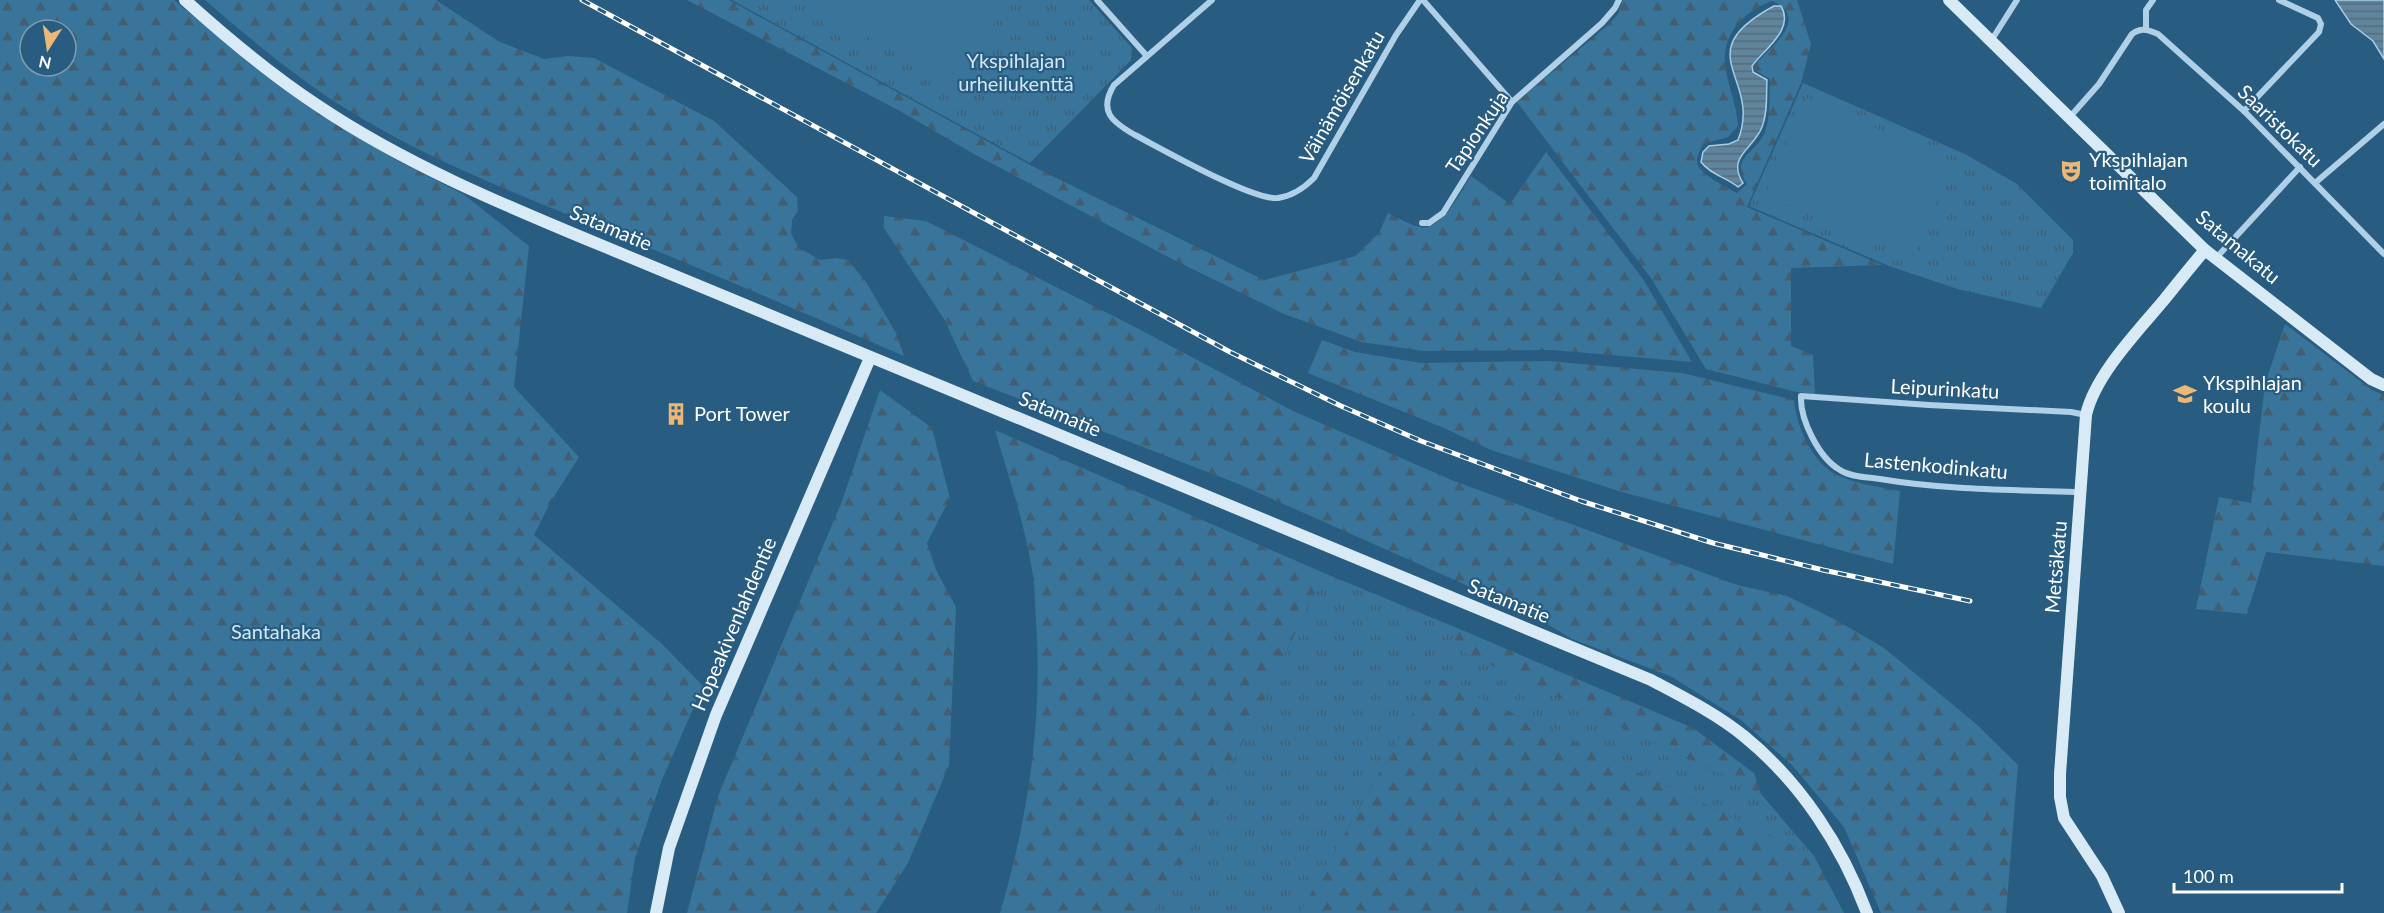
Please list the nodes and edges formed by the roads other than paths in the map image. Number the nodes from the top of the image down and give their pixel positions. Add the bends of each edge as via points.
1 (185, 0) edge
2 (1097, 0) edge
3 (1212, 0) edge
4 (1421, 0) edge
5 (1619, 0) edge
6 (1949, 0) edge
7 (2017, 0) edge
8 (2153, 0) edge
9 (2279, 0) edge
10 (2146, 30) junction
11 (1991, 42) junction
12 (1146, 55) junction
13 (1512, 102) junction
14 (2244, 111) junction
15 (2068, 118) junction
16 (2384, 124) edge
17 (2300, 167) junction
18 (2315, 183) junction
19 (1422, 224) dead end
20 (2210, 254) junction
21 (2384, 254) edge
22 (870, 358) junction
23 (2384, 385) edge
24 (1801, 396) joint
25 (2086, 415) junction
26 (2081, 492) junction
27 (656, 913) edge
28 (1867, 913) edge
29 (2119, 913) edge

1 - 22 main road, Satamatie via 317,105 411,160 534,217
2 - 12 street
3 - 12 street
4 - 12 street, Väinämöisenkatu via 1396,35 1314,178 1292,195 1277,198 1246,191 1135,135 1112,118 1109,94
4 - 13 street
5 - 13 street, Tapionkuja via 1602,23
6 - 11 main road, Satamakatu
7 - 11 street
8 - 10 street via 2146,10
9 - 14 street via 2318,18 2319,32
10 - 14 street, Saaristokatu via 2170,43
10 - 15 street via 2132,34 2099,84
11 - 15 main road, Satamakatu
13 - 19 street, Tapionkuja via 1443,213
14 - 17 street, Saaristokatu
15 - 20 main road, Satamakatu
16 - 18 street
17 - 18 street, Saaristokatu
17 - 20 street, Metsäkatu
18 - 21 street, Saaristokatu
20 - 23 main road, Satamakatu via 2371,379
20 - 25 main road, Metsäkatu via 2134,336 2096,387
22 - 27 main road, Hopeakivenlahdentie via 716,715 669,848
22 - 28 main road, Satamatie via 1640,676 1690,701 1745,737 1787,778 1834,841
24 - 25 street, Leipurinkatu
24 - 26 street, Lastenkodinkatu via 1807,428 1840,470 1901,483
25 - 26 main road, Metsäkatu
26 - 29 main road, Metsäkatu via 2060,797 2069,827 2102,876

